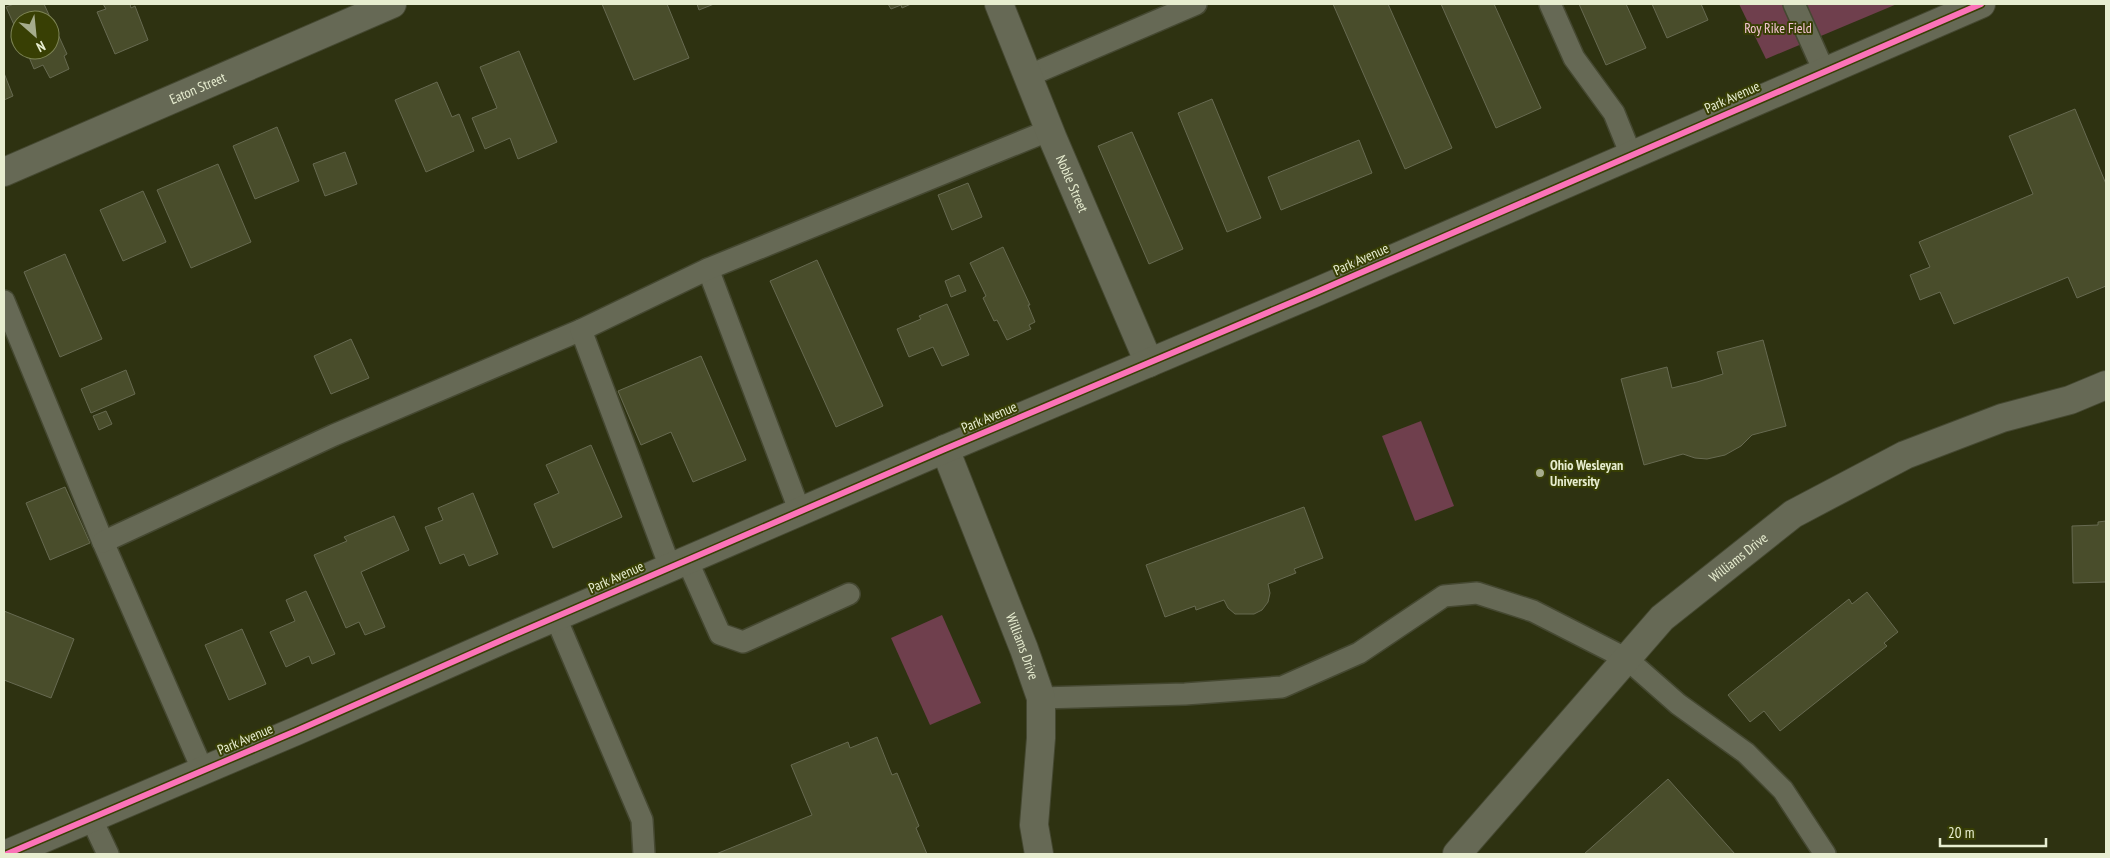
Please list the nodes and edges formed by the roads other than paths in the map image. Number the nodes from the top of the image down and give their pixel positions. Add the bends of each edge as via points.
1 (392, 4) edge
2 (998, 4) edge
3 (1196, 4) edge
4 (1550, 4) edge
5 (1794, 4) edge
6 (1980, 4) edge
7 (1824, 71) junction
8 (1028, 76) junction
9 (1050, 130) junction
10 (1631, 155) junction
11 (4, 172) edge
12 (708, 269) junction
13 (4, 301) edge
14 (581, 330) junction
15 (1149, 363) junction
16 (2106, 385) edge
17 (945, 449) junction
18 (800, 512) junction
19 (103, 542) junction
20 (678, 564) junction
21 (849, 594) dead end
22 (556, 618) junction
23 (1627, 658) junction
24 (1041, 698) junction
25 (203, 771) junction
26 (91, 818) junction
27 (7, 854) edge
28 (108, 854) edge
29 (644, 854) edge
30 (1039, 854) edge
31 (1457, 854) edge
32 (1824, 854) edge

1 - 11 street, Eaton Street
2 - 8 street, Noble Street
3 - 8 lane
4 - 10 lane via 1574,58 1614,113
5 - 7 lane
6 - 7 street, Park Avenue
7 - 10 street, Park Avenue
8 - 9 street, Noble Street
9 - 12 lane
9 - 15 street, Noble Street
10 - 15 street, Park Avenue
12 - 14 lane
12 - 18 lane
13 - 19 lane
14 - 19 lane via 334,435
14 - 20 lane
15 - 17 street, Park Avenue
16 - 23 street, Williams Drive via 2070,400 2002,418 1905,455 1793,514 1662,618
17 - 18 street, Park Avenue
17 - 24 street, Williams Drive
18 - 20 street, Park Avenue
19 - 25 lane
20 - 21 lane via 720,634 743,642
20 - 22 street, Park Avenue
22 - 25 street, Park Avenue
22 - 29 lane via 642,820
23 - 24 lane via 1533,611 1477,593 1444,596 1359,652 1282,686 1185,694
23 - 31 street, Williams Drive
23 - 32 lane via 1678,704 1746,753 1783,790
24 - 30 street, Williams Drive via 1034,825
25 - 26 street, Park Avenue
26 - 27 street, Park Avenue
26 - 28 lane

